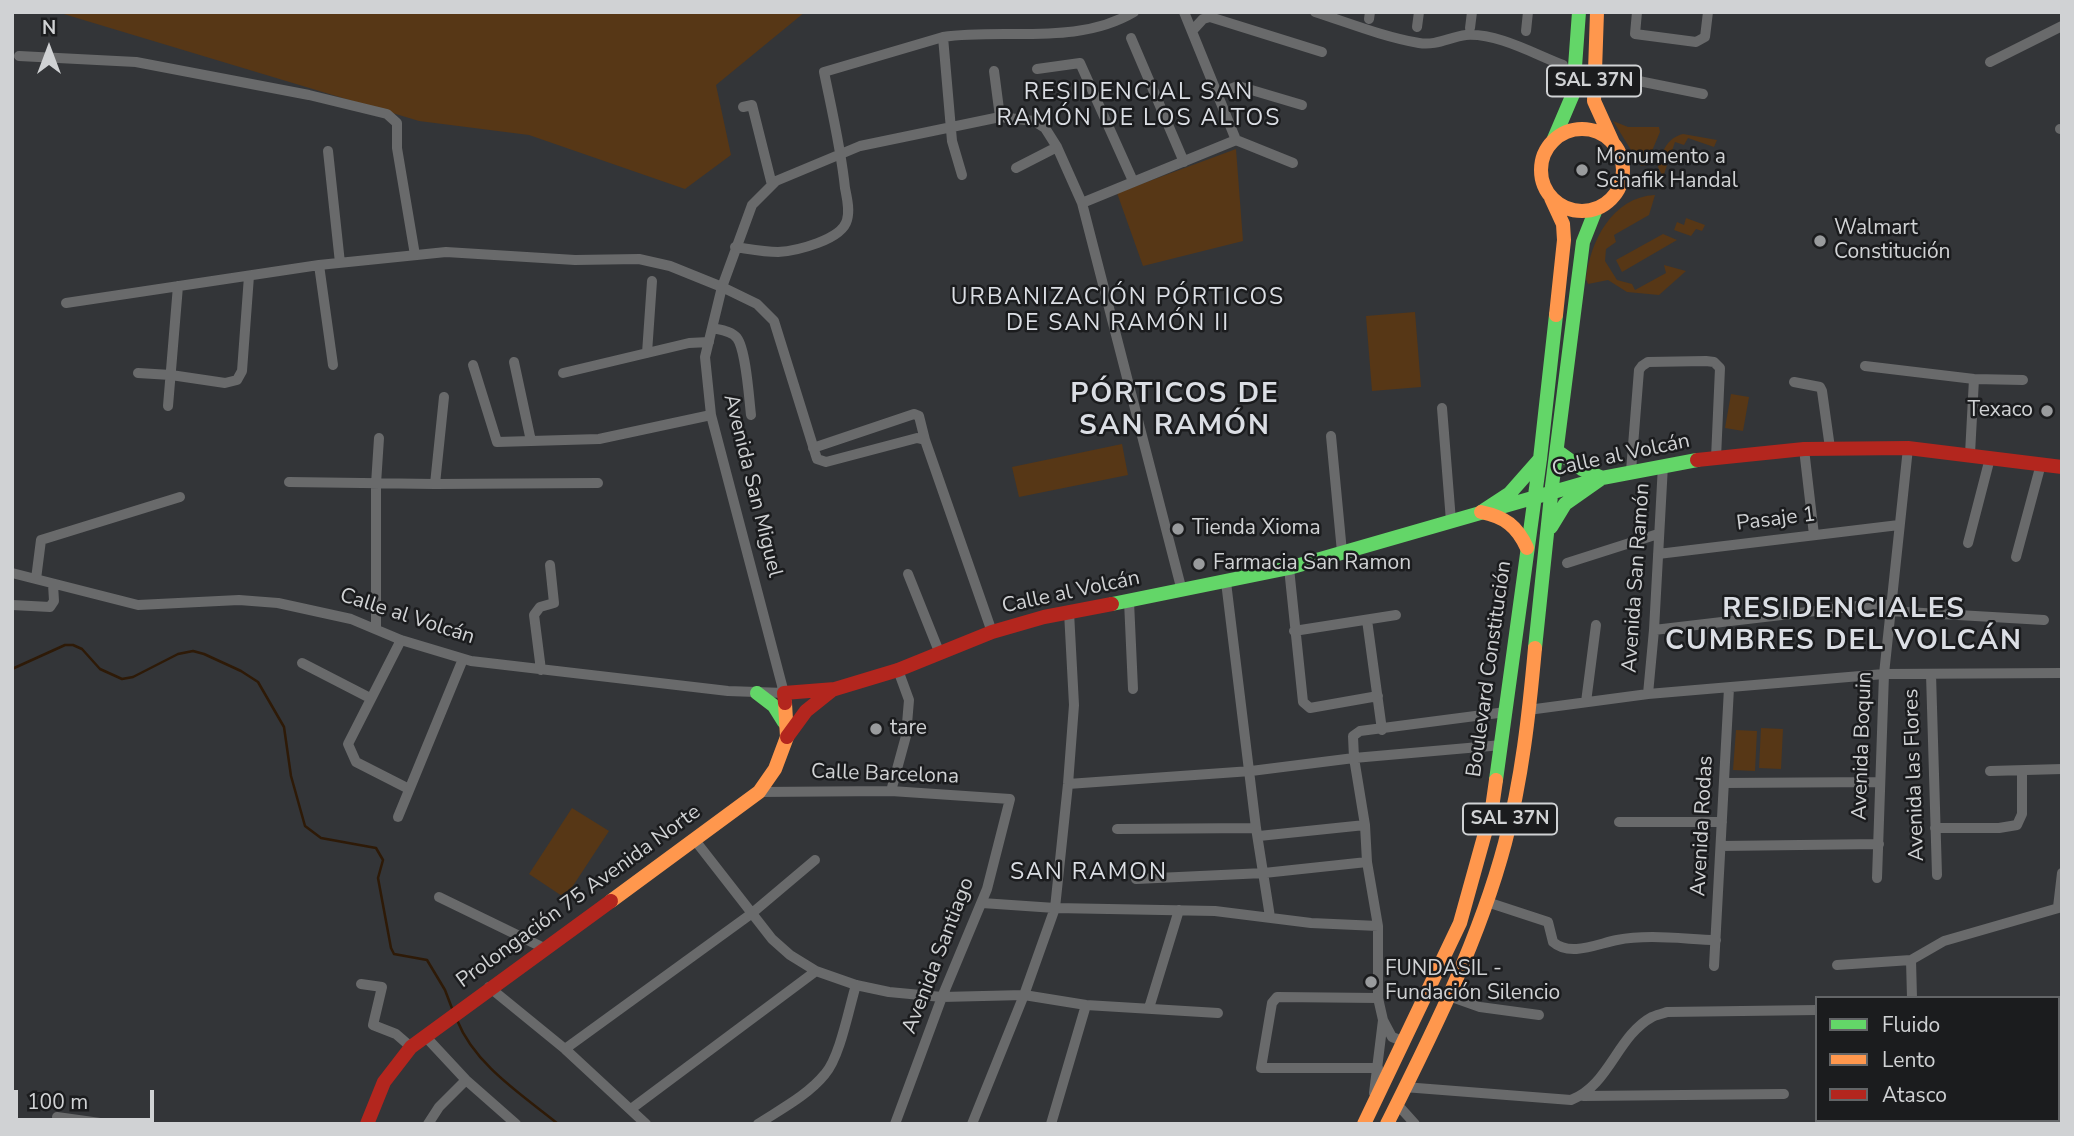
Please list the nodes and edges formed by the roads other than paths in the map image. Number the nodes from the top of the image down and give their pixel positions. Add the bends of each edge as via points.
1 (1134, 12) edge
2 (1184, 12) edge
3 (1315, 12) edge
4 (1419, 12) edge
5 (1472, 12) edge
6 (1528, 12) edge
7 (1579, 12) edge
8 (1597, 12) edge
9 (1637, 12) edge
10 (1708, 12) edge
11 (2062, 26) edge
12 (1417, 27) dead end
13 (1470, 28) dead end
14 (1192, 31) junction
15 (1526, 31) dead end
16 (943, 37) junction
17 (1132, 38) dead end
18 (1322, 52) dead end
19 (19, 55) dead end
20 (1990, 62) dead end
21 (1563, 65) dead end
22 (1037, 69) dead end
23 (994, 71) dead end
24 (1604, 74) dead end
25 (1218, 94) junction
26 (1703, 94) dead end
27 (1302, 105) dead end
28 (743, 107) dead end
29 (1000, 117) junction
30 (951, 127) junction
31 (1236, 140) junction
32 (1553, 141) junction
33 (1057, 146) junction
34 (1615, 146) junction
35 (328, 151) dead end
36 (841, 154) junction
37 (1184, 162) junction
38 (1293, 163) dead end
39 (1016, 168) dead end
40 (962, 175) dead end
41 (1133, 181) junction
42 (772, 185) junction
43 (1551, 198) junction
44 (1082, 203) junction
45 (1596, 209) junction
46 (735, 247) junction
47 (415, 255) junction
48 (340, 263) junction
49 (319, 265) junction
50 (248, 276) junction
51 (652, 281) dead end
52 (178, 286) junction
53 (722, 287) junction
54 (66, 303) dead end
55 (712, 328) junction
56 (709, 342) junction
57 (647, 353) junction
58 (514, 362) dead end
59 (333, 365) dead end
60 (473, 365) dead end
61 (1865, 366) dead end
62 (138, 373) dead end
63 (563, 373) dead end
64 (171, 375) junction
65 (1974, 379) junction
66 (2023, 380) dead end
67 (1794, 382) dead end
68 (444, 397) dead end
69 (168, 406) dead end
70 (1442, 408) dead end
71 (711, 415) junction
72 (751, 415) dead end
73 (1331, 436) dead end
74 (379, 438) dead end
75 (925, 440) junction
76 (531, 441) junction
77 (813, 448) junction
78 (1829, 448) junction
79 (1908, 448) junction
80 (1804, 449) junction
81 (1557, 451) junction
82 (1970, 454) junction
83 (1716, 458) junction
84 (1990, 458) junction
85 (1540, 459) junction
86 (1663, 464) junction
87 (2041, 464) junction
88 (2062, 467) edge
89 (1631, 471) junction
90 (1602, 478) junction
91 (289, 482) dead end
92 (598, 483) dead end
93 (376, 484) junction
94 (435, 484) junction
95 (1551, 492) junction
96 (180, 497) dead end
97 (1534, 497) junction
98 (1481, 512) junction
99 (1451, 520) junction
100 (1899, 525) junction
101 (1658, 534) junction
102 (1814, 535) junction
103 (1968, 543) dead end
104 (1545, 547) junction
105 (1527, 548) junction
106 (1342, 552) junction
107 (1658, 554) junction
108 (2016, 557) dead end
109 (1567, 563) dead end
110 (550, 565) dead end
111 (1289, 568) junction
112 (12, 573) edge
113 (908, 574) dead end
114 (36, 579) junction
115 (1226, 583) junction
116 (53, 584) junction
117 (1182, 591) junction
118 (1129, 601) junction
119 (12, 606) edge
120 (1890, 608) junction
121 (1069, 612) junction
122 (1396, 615) dead end
123 (1367, 620) junction
124 (2044, 620) dead end
125 (1596, 625) dead end
126 (376, 629) junction
127 (1654, 630) junction
128 (1294, 631) junction
129 (992, 632) junction
130 (401, 640) junction
131 (940, 654) junction
132 (464, 659) junction
133 (302, 663) dead end
134 (541, 670) junction
135 (898, 670) junction
136 (2062, 673) edge
137 (1884, 674) junction
138 (1931, 674) junction
139 (1729, 688) junction
140 (835, 689) junction
141 (1133, 689) dead end
142 (757, 693) junction
143 (784, 693) junction
144 (1648, 694) junction
145 (1378, 696) junction
146 (370, 698) junction
147 (1586, 702) junction
148 (1528, 710) junction
149 (1506, 712) junction
150 (1382, 730) junction
151 (786, 732) junction
152 (1502, 745) junction
153 (1354, 758) junction
154 (2062, 769) edge
155 (1251, 771) junction
156 (1990, 771) dead end
157 (2022, 771) junction
158 (1879, 782) junction
159 (1724, 783) junction
160 (1069, 784) junction
161 (409, 789) junction
162 (891, 791) junction
163 (759, 792) junction
164 (1010, 799) joint
165 (398, 817) dead end
166 (1619, 822) dead end
167 (1722, 822) junction
168 (1365, 825) junction
169 (1936, 828) junction
170 (1117, 829) dead end
171 (1258, 832) junction
172 (694, 839) junction
173 (1879, 844) junction
174 (1721, 846) junction
175 (815, 860) dead end
176 (1367, 862) junction
177 (1264, 873) junction
178 (2062, 873) edge
179 (1937, 875) dead end
180 (1877, 878) dead end
181 (1136, 879) dead end
182 (439, 897) dead end
183 (1487, 902) junction
184 (982, 903) junction
185 (2060, 907) edge
186 (1055, 908) junction
187 (1179, 910) junction
188 (751, 914) junction
189 (1270, 917) junction
190 (1378, 926) junction
191 (1716, 940) junction
192 (544, 948) junction
193 (1911, 960) junction
194 (1838, 965) dead end
195 (1714, 967) dead end
196 (816, 971) junction
197 (361, 984) dead end
198 (856, 985) junction
199 (489, 988) junction
200 (1024, 995) junction
201 (1450, 996) junction
202 (1912, 996) edge
203 (942, 997) junction
204 (1378, 998) junction
205 (1086, 1004) junction
206 (1149, 1008) junction
207 (1815, 1010) edge
208 (1218, 1013) dead end
209 (1539, 1015) dead end
210 (1382, 1020) junction
211 (430, 1033) junction
212 (1405, 1042) junction
213 (411, 1046) junction
214 (565, 1049) junction
215 (1378, 1068) junction
216 (466, 1080) junction
217 (1404, 1087) junction
218 (1784, 1094) dead end
219 (1583, 1096) junction
220 (1373, 1104) junction
221 (1397, 1104) junction
222 (631, 1109) junction
223 (57, 1117) dead end
224 (107, 1124) edge
225 (367, 1124) edge
226 (428, 1124) edge
227 (516, 1124) edge
228 (646, 1124) edge
229 (758, 1124) edge
230 (895, 1124) edge
231 (972, 1124) edge
232 (1051, 1124) edge
233 (1363, 1124) edge
234 (1387, 1124) edge
235 (1415, 1124) edge

1 - 16 street via 1073,31
2 - 14 street
3 - 21 street via 1419,43 1479,36
4 - 12 street
5 - 13 street
6 - 15 street
7 - 32 main road, SAL 37N via 1573,94
8 - 34 main road, SAL 37N via 1594,101
9 - 10 street via 1634,34 1696,42 1705,37
11 - 20 street
14 - 18 street via 1210,17
14 - 25 street
16 - 30 street
16 - 36 street via 824,72
17 - 37 street
19 - 47 street via 136,62 387,114 397,123
22 - 41 street via 1080,63
23 - 29 street
24 - 26 street
25 - 27 street via 1238,86
25 - 31 street
28 - 42 street via 752,105
29 - 30 street
29 - 33 street via 1034,121
30 - 36 street
30 - 40 street
31 - 37 street
31 - 38 street
32 - 34 main road via 1569,132 1587,130
32 - 43 main road, SAL 37N via 1541,169
33 - 39 street
33 - 44 street
34 - 45 main road, SAL 37N via 1622,162 1621,183 1610,200
35 - 48 street
36 - 42 street
36 - 46 street via 848,207 848,220 841,232 819,243 776,252
37 - 41 street
41 - 44 street
42 - 46 street, Avenida San Miguel via 752,205
43 - 45 main road via 1572,210
43 - 85 main road, Boulevard Constitución / SAL 37N via 1563,224 1564,240
44 - 117 street
45 - 81 main road, Boulevard Constitución / SAL 37N via 1583,242
46 - 53 street, Avenida San Miguel
47 - 48 street
47 - 53 street via 446,251 575,260 639,259
48 - 49 street
49 - 50 street
49 - 59 street
50 - 52 street
50 - 64 street via 242,371 237,380 225,383
51 - 57 street
52 - 54 street
52 - 64 street
53 - 55 street, Avenida San Miguel
53 - 77 street via 757,304 774,321
55 - 56 street, Avenida San Miguel
55 - 72 street via 737,337 742,348
56 - 57 street
56 - 71 street, Avenida San Miguel via 705,357
57 - 63 street
58 - 76 street
60 - 76 street via 497,442
61 - 65 street
62 - 64 street
64 - 69 street
65 - 66 street
65 - 82 street
67 - 78 street via 1820,387
68 - 94 street
70 - 99 street
71 - 76 street via 599,439
71 - 143 street, Avenida San Miguel
73 - 106 street
74 - 93 street
75 - 77 street via 917,438 826,462 817,458
75 - 77 street via 919,416 914,414
75 - 129 street
78 - 79 main road, Calle al Volcán
78 - 80 main road, Calle al Volcán
79 - 82 main road, Calle al Volcán
79 - 100 street, Avenida Boquin
80 - 83 main road, Calle al Volcán
80 - 102 street
81 - 90 main road
81 - 95 main road, Boulevard Constitución / SAL 37N
82 - 84 main road, Calle al Volcán
83 - 86 main road, Calle al Volcán
83 - 89 street via 1720,368 1706,361 1648,362 1639,370
84 - 87 main road, Calle al Volcán
84 - 103 street
85 - 97 main road, Boulevard Constitución / SAL 37N
85 - 98 main road via 1510,493
86 - 89 main road, Calle al Volcán
86 - 101 street, Avenida San Ramón
87 - 88 main road, Calle al Volcán
87 - 108 street
89 - 90 main road, Calle al Volcán
90 - 95 main road, Calle al Volcán
90 - 104 main road via 1560,508
91 - 93 street
92 - 94 street
93 - 94 street
93 - 126 street
95 - 97 main road, Calle al Volcán
95 - 104 main road, Boulevard Constitución / SAL 37N
96 - 114 street via 41,540
97 - 98 main road, Calle al Volcán
97 - 105 main road, Boulevard Constitución / SAL 37N
98 - 99 main road, Calle al Volcán
98 - 105 main road via 1510,522
99 - 106 main road, Calle al Volcán
100 - 102 street, Pasaje 1
100 - 120 street, Avenida Boquin
101 - 107 street, Avenida San Ramón
101 - 109 street
102 - 107 street, Pasaje 1
104 - 148 main road, Boulevard Constitución / SAL 37N
105 - 149 main road, Boulevard Constitución / SAL 37N
106 - 111 main road, Calle al Volcán
107 - 127 street, Avenida San Ramón
110 - 134 street via 554,603 540,607 534,615
111 - 115 main road, Calle al Volcán
111 - 128 street
112 - 114 street, Calle al Volcán
113 - 131 street
114 - 116 street, Calle al Volcán
115 - 117 main road, Calle al Volcán
115 - 155 street
116 - 119 street via 50,607
116 - 126 street, Calle al Volcán via 142,605 239,600 278,603 342,616
117 - 118 main road, Calle al Volcán
118 - 121 main road, Calle al Volcán
118 - 141 street
120 - 124 street
120 - 127 street via 1849,607
120 - 137 street, Avenida Boquin
121 - 129 main road, Calle al Volcán
121 - 160 street via 1074,705
122 - 123 street
123 - 128 street
123 - 145 street
125 - 147 street
126 - 130 street, Calle al Volcán
127 - 144 street, Avenida San Ramón
128 - 145 street via 1306,706
129 - 131 main road, Calle al Volcán
130 - 132 street, Calle al Volcán
130 - 146 street
131 - 135 main road, Calle al Volcán
132 - 134 street, Calle al Volcán
132 - 161 street
133 - 146 street
134 - 142 street, Calle al Volcán
135 - 140 main road, Calle al Volcán
135 - 162 street via 909,700 906,736
136 - 138 street
137 - 138 street
137 - 139 street
137 - 158 street, Avenida Boquin
138 - 169 street, Avenida las Flores
139 - 144 street
139 - 159 street, Avenida Rodas
140 - 143 main road, Calle al Volcán
140 - 151 main road via 809,705
142 - 143 street, Calle al Volcán
142 - 151 main road via 774,706
143 - 151 main road, Prolongación 75 Avenida Norte
144 - 147 street
145 - 150 street
146 - 161 street via 348,744 356,762
147 - 148 street
148 - 183 main road, Boulevard Constitución / SAL 37N via 1516,797
149 - 150 street
149 - 152 main road, Boulevard Constitución / SAL 37N
150 - 153 street via 1354,733
151 - 163 main road, Prolongación 75 Avenida Norte via 775,769
152 - 153 street
152 - 212 main road, Boulevard Constitución / SAL 37N via 1492,808 1460,923
153 - 155 street
153 - 168 street
154 - 157 street
155 - 160 street
155 - 171 street
156 - 157 street
157 - 169 street via 2022,814 2017,825
158 - 159 street
158 - 173 street, Avenida Boquin
159 - 167 street, Avenida Rodas
160 - 186 street
161 - 165 street
162 - 163 street, Calle Barcelona
162 - 164 street, Calle Barcelona
163 - 172 main road, Prolongación 75 Avenida Norte
164 - 184 street, Avenida Santiago
166 - 167 street
167 - 174 street, Avenida Rodas
168 - 171 street
168 - 176 street
169 - 179 street, Avenida las Flores
170 - 171 street
171 - 177 street
172 - 188 street
172 - 192 main road, Prolongación 75 Avenida Norte
173 - 174 street
173 - 180 street, Avenida Boquin
174 - 191 street, Avenida Rodas
175 - 188 street
176 - 177 street
176 - 190 street
177 - 181 street
177 - 189 street
178 - 185 street
182 - 192 street
183 - 191 street via 1549,922 1553,942 1567,949 1634,937
183 - 201 main road, Boulevard Constitución / SAL 37N
184 - 186 street
184 - 203 street, Avenida Santiago
185 - 193 street via 1944,941
186 - 187 street
186 - 200 street
187 - 189 street
187 - 206 street
188 - 196 street via 772,940
188 - 214 street
189 - 190 street
190 - 204 street
191 - 195 street, Avenida Rodas
192 - 199 main road, Prolongación 75 Avenida Norte
193 - 194 street
193 - 202 street
196 - 198 street
196 - 222 street
197 - 213 street via 382,987 373,1025
198 - 203 street
198 - 229 street via 827,1072 813,1087
199 - 211 main road, Prolongación 75 Avenida Norte
199 - 214 street
200 - 203 street
200 - 205 street
200 - 231 street
201 - 209 street via 1480,1007
201 - 217 main road, Boulevard Constitución / SAL 37N
203 - 230 street, Avenida Santiago
204 - 210 street
204 - 215 street via 1277,998 1272,1003 1261,1068
205 - 206 street
205 - 232 street
206 - 208 street
207 - 219 street via 1667,1012 1636,1031
210 - 212 street via 1392,1037
210 - 215 street
211 - 213 main road, Prolongación 75 Avenida Norte
211 - 216 street
212 - 220 main road, Boulevard Constitución / SAL 37N
213 - 225 main road, Prolongación 75 Avenida Norte via 382,1084
214 - 222 street
215 - 220 street
216 - 226 street
216 - 227 street
217 - 219 street via 1552,1100
217 - 221 main road, Boulevard Constitución / SAL 37N
218 - 219 street
220 - 233 main road, Boulevard Constitución / SAL 37N
221 - 234 main road, Boulevard Constitución / SAL 37N
221 - 235 street
222 - 228 street
223 - 224 street

